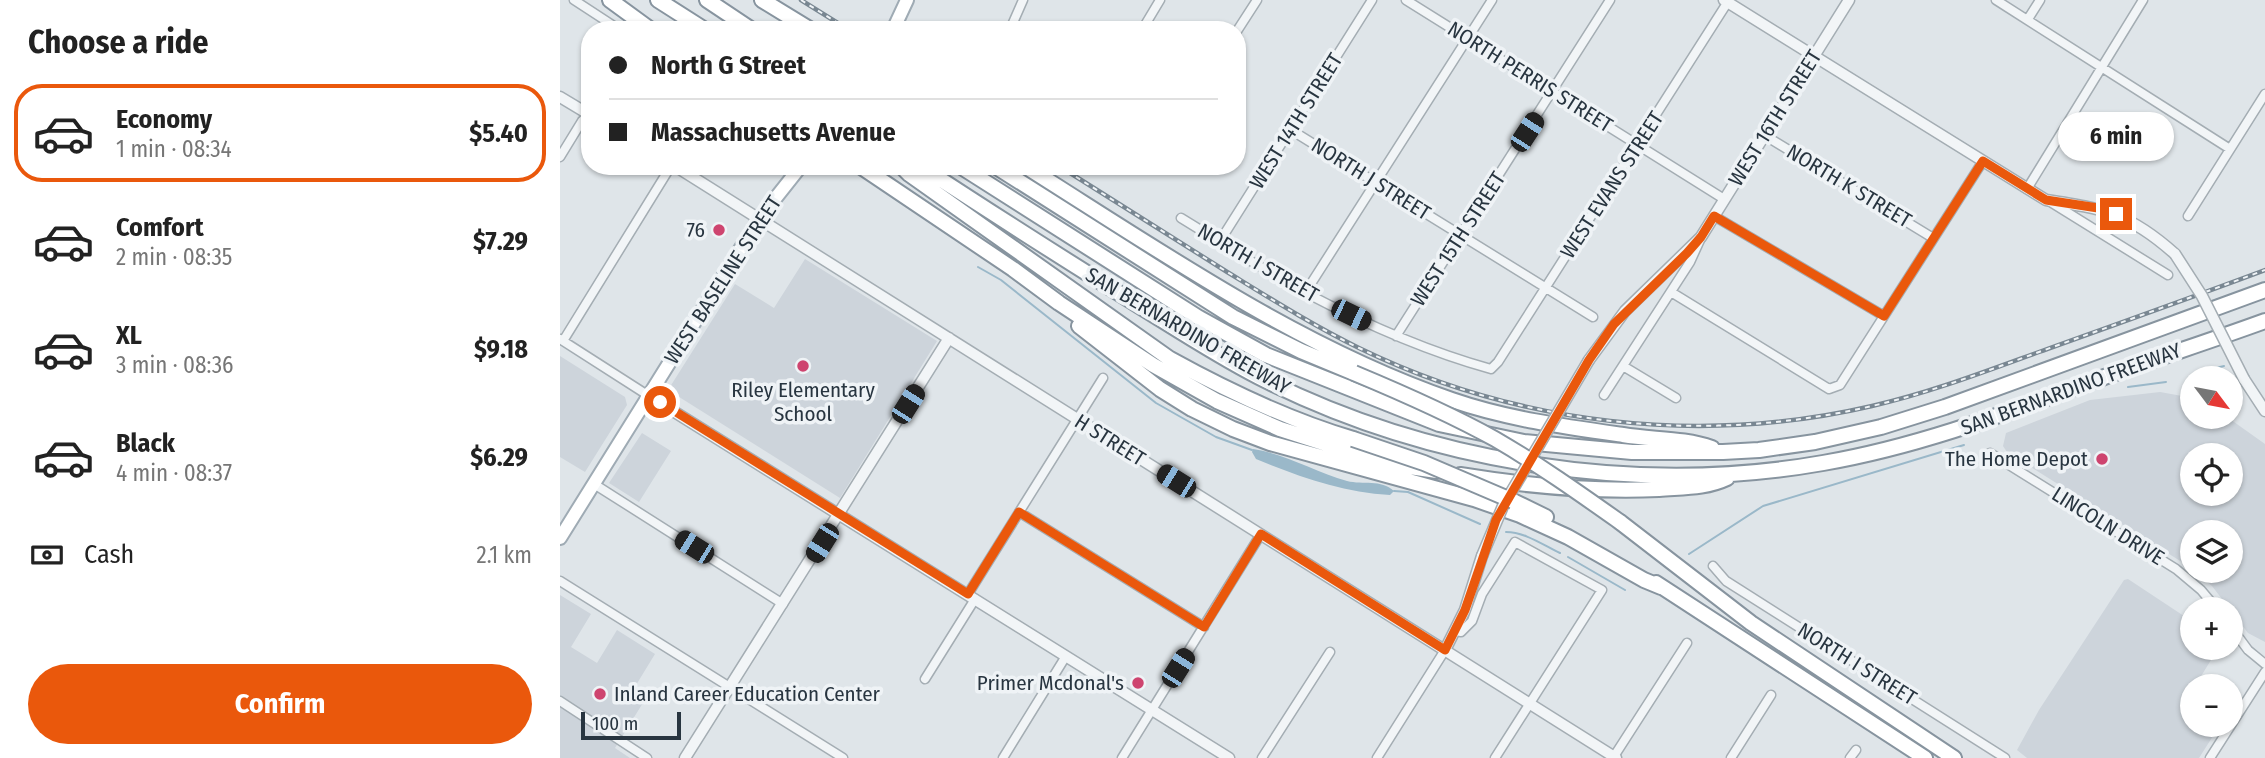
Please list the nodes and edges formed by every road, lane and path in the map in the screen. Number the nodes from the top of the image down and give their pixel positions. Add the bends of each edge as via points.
1 (574, 0) edge
2 (610, 0) edge
3 (658, 0) edge
4 (707, 0) edge
5 (762, 0) edge
6 (907, 0) edge
7 (1023, 0) edge
8 (1160, 0) edge
9 (1257, 0) edge
10 (1360, 0) edge
11 (1406, 0) edge
12 (1492, 0) edge
13 (1610, 0) edge
14 (1849, 0) edge
15 (1996, 0) edge
16 (2040, 0) edge
17 (2143, 0) edge
18 (1727, 1) edge
19 (1370, 3) edge
20 (2028, 19) junction
21 (606, 21) edge
22 (639, 21) edge
23 (691, 21) edge
24 (739, 21) edge
25 (796, 21) edge
26 (896, 21) edge
27 (1014, 21) edge
28 (1147, 21) edge
29 (1243, 21) edge
30 (1468, 38) junction
31 (1814, 57) junction
32 (2103, 66) junction
33 (1553, 91) junction
34 (2265, 94) edge
35 (560, 97) edge
36 (581, 109) edge
37 (581, 123) edge
38 (1292, 130) junction
39 (1764, 135) junction
40 (1638, 144) junction
41 (2230, 149) junction
42 (560, 157) edge
43 (1983, 161) junction
44 (667, 175) edge
45 (688, 175) edge
46 (794, 175) edge
47 (873, 175) edge
48 (912, 175) edge
49 (934, 175) edge
50 (974, 175) edge
51 (1009, 175) edge
52 (1039, 175) edge
53 (1375, 182) junction
54 (2027, 189) junction
55 (1724, 199) junction
56 (2046, 200) junction
57 (1714, 216) junction
58 (2188, 216) dead end
59 (1181, 218) dead end
60 (759, 219) junction
61 (1460, 235) junction
62 (1701, 237) junction
63 (1933, 238) junction
64 (1220, 241) junction
65 (1179, 262) junction
66 (2168, 275) dead end
67 (1546, 288) junction
68 (2265, 290) edge
69 (1671, 292) junction
70 (1305, 293) junction
71 (1059, 303) junction
72 (1884, 316) junction
73 (1593, 317) dead end
74 (2265, 321) edge
75 (2249, 327) junction
76 (2265, 327) edge
77 (1396, 337) junction
78 (949, 338) junction
79 (561, 340) edge
80 (1301, 351) junction
81 (1623, 366) junction
82 (1491, 369) joint
83 (1103, 378) dead end
84 (1604, 395) dead end
85 (649, 396) junction
86 (1676, 398) dead end
87 (2265, 411) edge
88 (1077, 419) junction
89 (1723, 452) junction
90 (1990, 453) dead end
91 (1732, 475) junction
92 (594, 484) junction
93 (1019, 512) junction
94 (840, 514) junction
95 (1261, 534) junction
96 (560, 538) edge
97 (1713, 566) dead end
98 (560, 581) edge
99 (1661, 587) junction
100 (971, 596) junction
101 (2207, 597) edge
102 (783, 604) junction
103 (1204, 627) junction
104 (1455, 631) junction
105 (1687, 643) dead end
106 (2243, 643) edge
107 (1445, 650) junction
108 (1329, 652) dead end
109 (1066, 656) junction
110 (2265, 664) edge
111 (2265, 671) edge
112 (925, 678) dead end
113 (730, 688) junction
114 (1772, 695) dead end
115 (560, 701) edge
116 (1530, 704) junction
117 (1152, 710) junction
118 (1856, 750) dead end
119 (1919, 755) edge
120 (647, 758) edge
121 (685, 758) edge
122 (843, 758) edge
123 (1003, 758) edge
124 (1122, 758) edge
125 (1229, 758) edge
126 (1262, 758) edge
127 (1377, 758) edge
128 (1495, 758) edge
129 (1614, 758) edge
130 (1731, 758) edge
131 (1850, 758) edge
132 (1954, 758) edge
133 (2005, 758) edge
134 (2210, 758) edge

1 - 21 street
2 - 22 highway
3 - 23 highway
4 - 24 highway
5 - 25 highway
6 - 26 main road
7 - 27 street
8 - 28 street
9 - 29 street
10 - 19 street
11 - 30 street, NORTH PERRIS STREET
12 - 30 street
13 - 33 street, WEST 15TH STREET
14 - 31 street, WEST 16TH STREET
15 - 20 street
16 - 20 street
17 - 32 street
18 - 31 street
18 - 40 street, WEST EVANS STREET
19 - 38 street, WEST 14TH STREET
20 - 32 street
30 - 33 street, NORTH PERRIS STREET
30 - 53 street
31 - 39 street, WEST 16TH STREET
31 - 43 street
32 - 41 street
32 - 54 street
33 - 40 street, NORTH PERRIS STREET
33 - 61 street, WEST 15TH STREET
34 - 41 street
35 - 36 street
37 - 42 street
38 - 53 street, NORTH J STREET
38 - 64 street, WEST 14TH STREET
39 - 55 street, WEST 16TH STREET
39 - 63 street, NORTH K STREET
40 - 55 street, NORTH PERRIS STREET
40 - 67 street, WEST EVANS STREET
41 - 58 street
43 - 54 street
43 - 63 street
44 - 79 street
45 - 60 street, H STREET
46 - 60 main road, WEST BASELINE STREET
47 - 71 highway
48 - 99 highway, bridge via 1170,359 1278,413 1424,463 1513,501 1580,535
49 - 91 highway, SAN BERNARDINO FREEWAY via 1206,348 1360,421 1428,442 1531,464
50 - 89 highway, SAN BERNARDINO FREEWAY via 1199,318 1266,355 1439,424 1537,443 1632,452
51 - 80 highway via 1204,300
52 - 65 highway
53 - 61 street, NORTH J STREET
53 - 70 street
54 - 56 street
55 - 57 street, WEST 16TH STREET
56 - 66 street
56 - 87 street, bridge via 2116,214 2144,228 2175,254
57 - 62 street, WEST 16TH STREET
57 - 72 street
59 - 64 street, NORTH I STREET
60 - 78 street, H STREET
60 - 85 main road, WEST BASELINE STREET
61 - 67 street, NORTH J STREET
61 - 77 street, WEST 15TH STREET
62 - 69 street, WEST 16TH STREET
62 - 104 street, WEST 16TH STREET, bridge via 1625,312 1589,360 1503,506
63 - 72 street
64 - 70 street, NORTH I STREET
65 - 80 highway
65 - 89 highway via 1312,340 1452,400 1485,411 1626,436 1681,440
67 - 73 street, NORTH J STREET
67 - 82 street, WEST EVANS STREET
68 - 89 highway, SAN BERNARDINO FREEWAY via 1881,427 1815,442
69 - 72 street via 1829,389 1840,385
69 - 81 street, WEST 16TH STREET
70 - 77 street, NORTH I STREET
71 - 91 highway via 1217,401 1280,429 1388,464 1547,487 1616,491 1712,485
71 - 99 highway via 1060,310 1160,389 1233,429 1520,515
74 - 75 highway, SAN BERNARDINO FREEWAY
75 - 76 highway
75 - 91 highway, SAN BERNARDINO FREEWAY via 1917,442 1825,463
77 - 82 street, NORTH I STREET
78 - 88 street, H STREET
78 - 94 street
79 - 85 street
80 - 132 highway, bridge via 1415,399 1554,476 1751,623
81 - 84 street, WEST 16TH STREET
81 - 86 street
83 - 88 street
85 - 92 main road, WEST BASELINE STREET
85 - 94 street
88 - 93 street
88 - 95 street, H STREET
90 - 101 street, LINCOLN DRIVE via 2176,569
92 - 96 main road, WEST BASELINE STREET
92 - 102 street
93 - 100 street
93 - 103 street
94 - 100 street
94 - 102 street
95 - 103 street
95 - 107 street, H STREET
97 - 133 street, NORTH I STREET via 1726,581
98 - 113 street
99 - 119 highway
100 - 109 street
100 - 112 street
102 - 113 street
103 - 117 street
104 - 107 street, WEST 16TH STREET
104 - 116 street via 1461,632 1472,621 1482,594 1515,542 1602,590
105 - 129 street
106 - 110 street
107 - 116 street, H STREET
107 - 127 street, WEST 16TH STREET
108 - 126 street
109 - 117 street
109 - 123 street
111 - 134 street
113 - 121 street
113 - 122 street
114 - 130 street
115 - 120 street
116 - 128 street
116 - 129 street, H STREET
117 - 124 street
117 - 125 street
118 - 131 street

